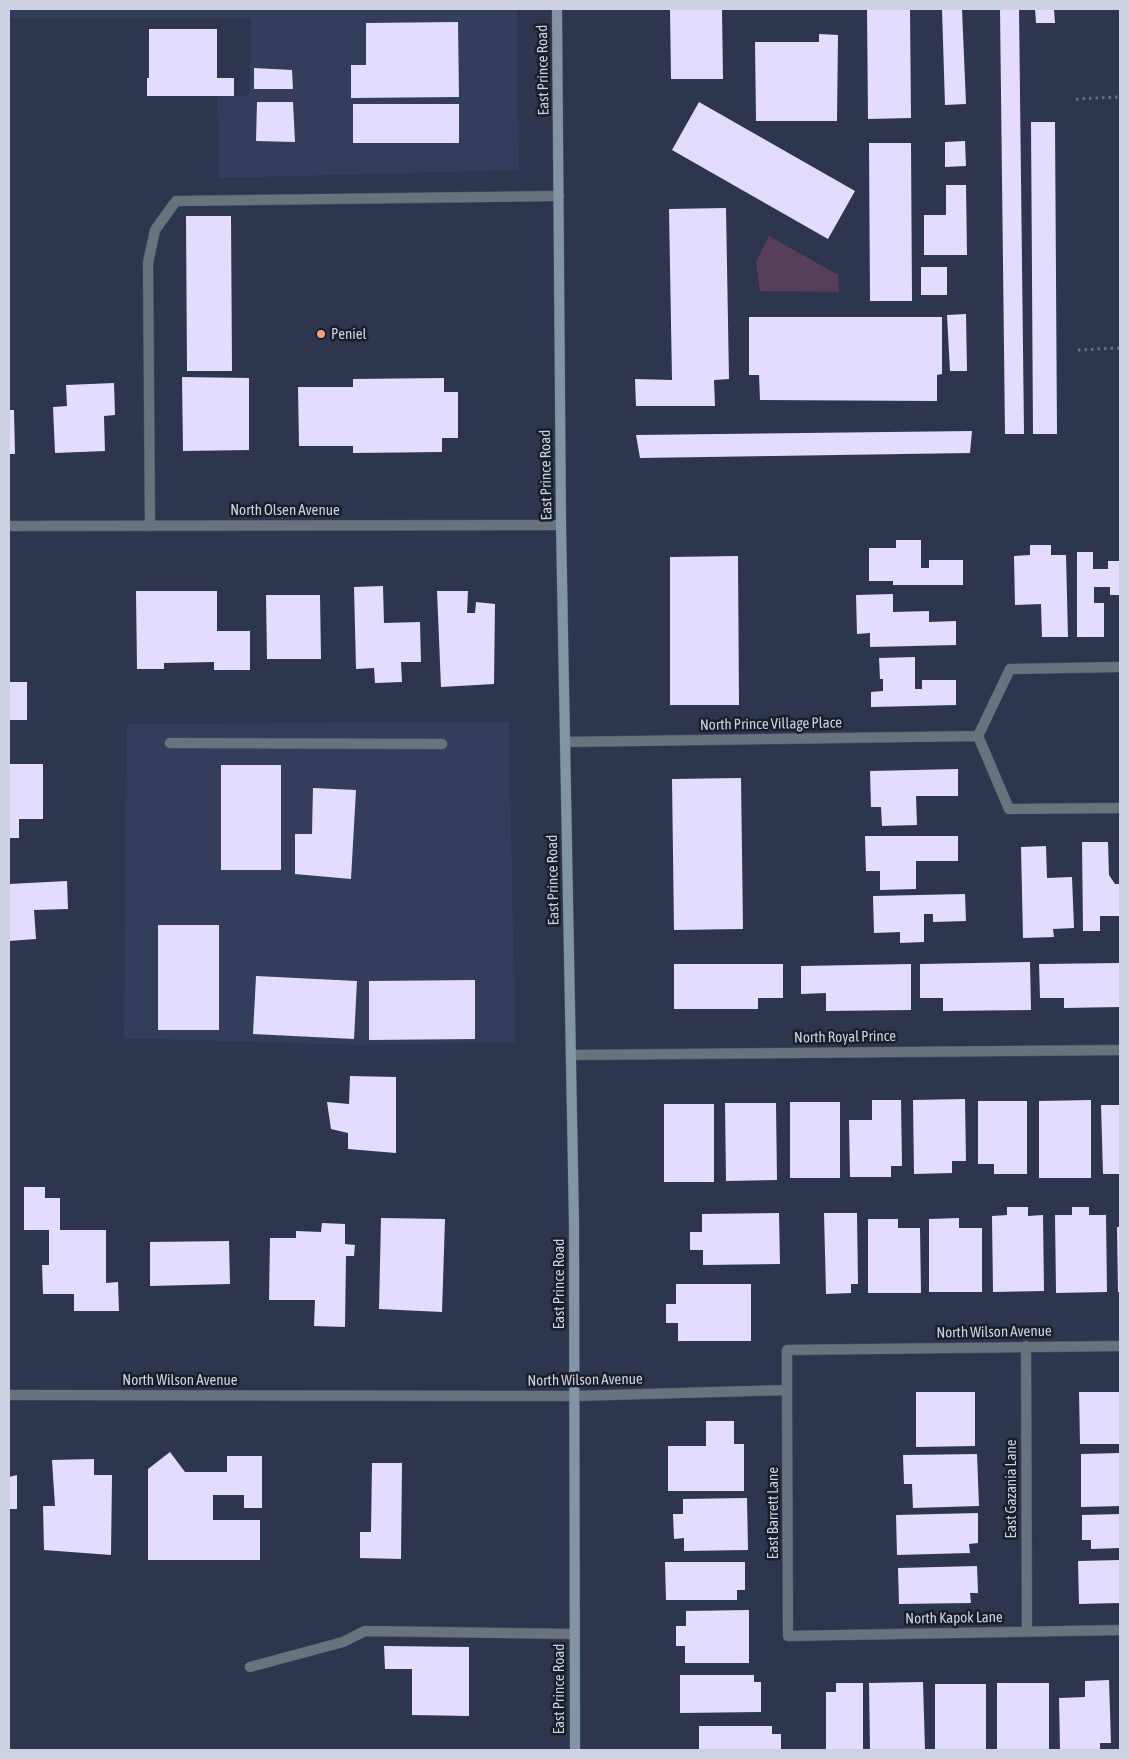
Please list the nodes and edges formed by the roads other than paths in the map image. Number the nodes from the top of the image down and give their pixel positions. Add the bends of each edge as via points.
1 (558, 9) edge
2 (559, 196) junction
3 (562, 525) junction
4 (9, 526) edge
5 (150, 526) junction
6 (1120, 667) edge
7 (978, 736) junction
8 (565, 742) junction
9 (170, 743) dead end
10 (442, 744) dead end
11 (1120, 808) edge
12 (1120, 1050) edge
13 (571, 1055) junction
14 (1026, 1346) junction
15 (1120, 1346) edge
16 (787, 1390) junction
17 (9, 1395) edge
18 (574, 1396) junction
19 (1120, 1630) edge
20 (1027, 1632) junction
21 (574, 1634) junction
22 (788, 1636) joint
23 (250, 1668) dead end
24 (575, 1750) edge

1 - 2 main road, East Prince Road
2 - 3 main road, East Prince Road
2 - 5 street via 176,201 155,230 148,264
3 - 5 street, North Olsen Avenue
3 - 8 main road, East Prince Road
4 - 5 street, North Olsen Avenue
6 - 7 street via 1010,669
7 - 8 street, North Prince Village Place
7 - 11 street via 1009,808
8 - 13 main road, East Prince Road
9 - 10 street
12 - 13 street, North Royal Prince
13 - 18 main road, East Prince Road
14 - 15 street, North Wilson Avenue
14 - 16 street, North Wilson Avenue via 787,1350
14 - 20 street, East Gazania Lane
16 - 18 street, North Wilson Avenue
16 - 22 street, East Barrett Lane
17 - 18 street, North Wilson Avenue
18 - 21 main road, East Prince Road
19 - 20 street, North Kapok Lane
20 - 22 street, North Kapok Lane
21 - 23 street via 365,1631 343,1642
21 - 24 main road, East Prince Road

